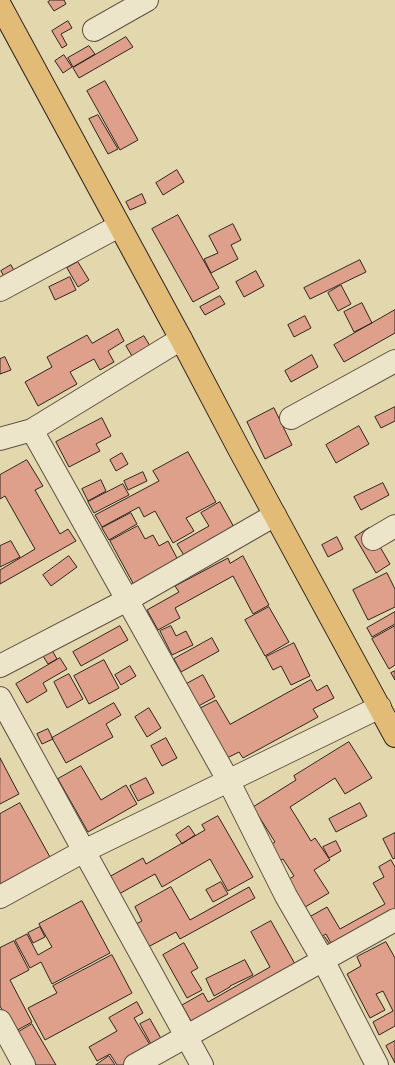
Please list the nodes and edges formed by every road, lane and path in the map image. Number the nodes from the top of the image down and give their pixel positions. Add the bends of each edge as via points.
1 (147, 0) edge
2 (0, 5) edge
3 (94, 30) dead end
4 (119, 226) junction
5 (0, 290) edge
6 (181, 339) junction
7 (395, 360) edge
8 (291, 418) dead end
9 (32, 430) junction
10 (0, 439) edge
11 (275, 515) junction
12 (395, 526) edge
13 (373, 539) dead end
14 (127, 600) junction
15 (0, 666) edge
16 (0, 698) edge
17 (380, 707) junction
18 (395, 736) edge
19 (228, 780) junction
20 (84, 851) junction
21 (0, 897) edge
22 (395, 920) edge
23 (323, 960) junction
24 (0, 1021) edge
25 (186, 1037) junction
26 (24, 1065) edge
27 (135, 1065) edge
28 (202, 1065) edge
29 (377, 1065) edge

1 - 3 street
2 - 4 main road
4 - 5 street
4 - 6 main road
6 - 9 street
6 - 11 main road
7 - 8 street
9 - 10 street
9 - 14 street
11 - 14 street
11 - 17 main road
12 - 13 street
14 - 15 street
14 - 19 street
16 - 20 street
17 - 18 main road
17 - 19 street
19 - 20 street
19 - 23 street via 286,896
20 - 21 street
20 - 25 street
22 - 23 street
23 - 25 street
23 - 29 street
24 - 26 street
25 - 27 street
25 - 28 street

